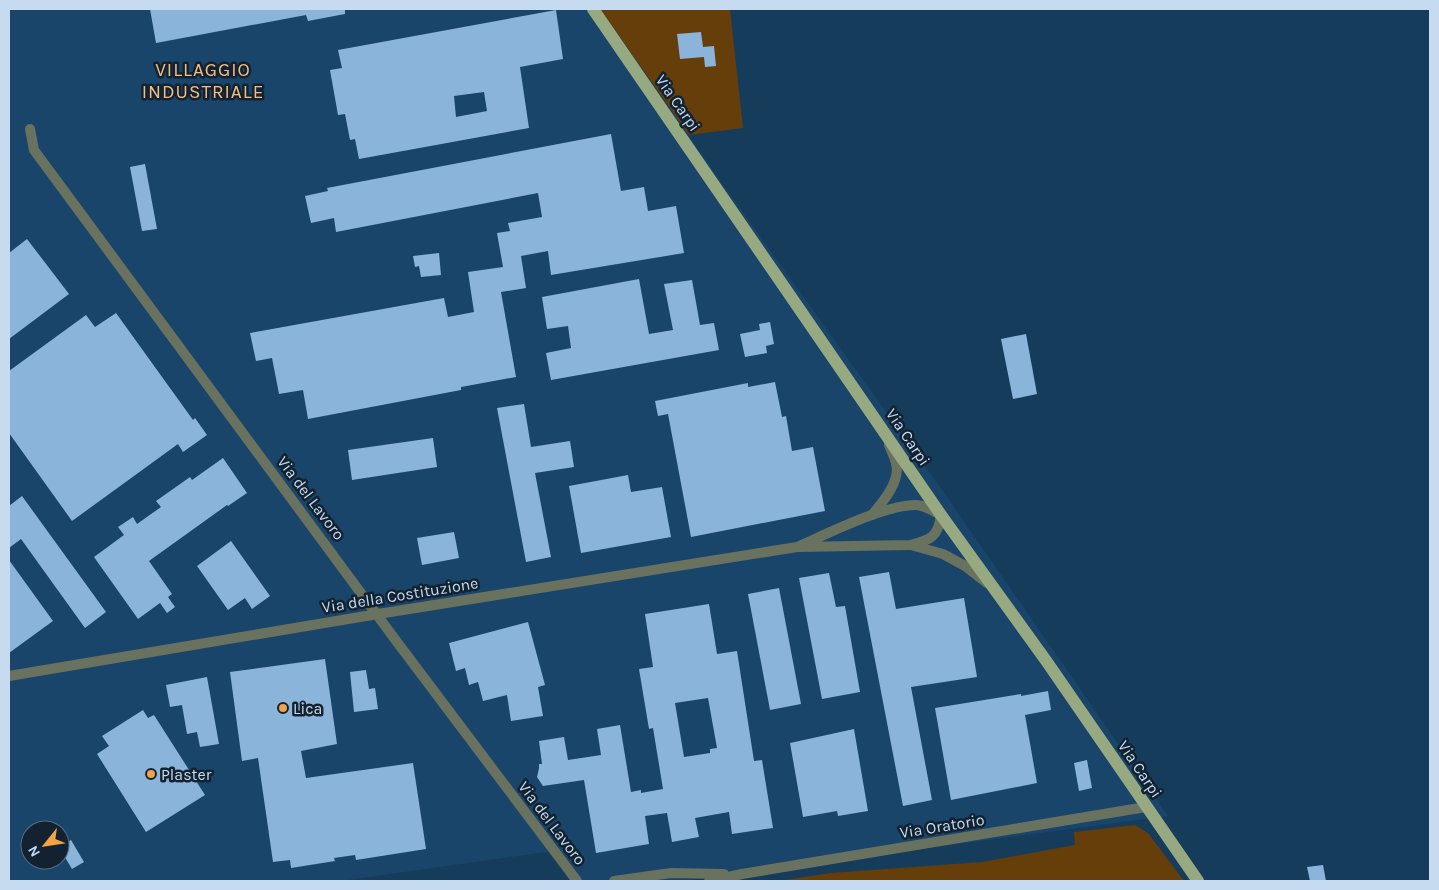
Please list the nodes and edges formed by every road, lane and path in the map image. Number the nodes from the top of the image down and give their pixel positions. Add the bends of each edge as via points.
1 (593, 9) edge
2 (30, 129) dead end
3 (879, 422) junction
4 (872, 515) junction
5 (941, 515) junction
6 (910, 545) junction
7 (797, 546) junction
8 (992, 587) junction
9 (378, 614) junction
10 (9, 676) edge
11 (1146, 807) junction
12 (742, 874) junction
13 (672, 877) edge
14 (577, 881) edge
15 (614, 881) edge
16 (709, 881) edge
17 (1198, 881) edge

1 - 3 main road, Via Carpi
2 - 9 street, Via del Lavoro via 34,150
3 - 4 street, Via della Costituzione via 897,465 897,473 889,493
3 - 5 main road, Via Carpi
4 - 5 street, Via della Costituzione via 916,505
4 - 7 street, Via della Costituzione
5 - 6 street, Via della Costituzione via 940,528 934,536
5 - 8 main road, Via Carpi
6 - 7 street, Via della Costituzione
6 - 8 street, Via della Costituzione via 950,558
7 - 9 street, Via della Costituzione
8 - 11 main road, Via Carpi
9 - 10 street, Via della Costituzione
9 - 14 street, Via del Lavoro
11 - 12 street, Via Oratorio
11 - 17 main road, Via Carpi
12 - 13 street, Via Oratorio
12 - 16 street, Via Oratorio
13 - 15 street, Via Oratorio

